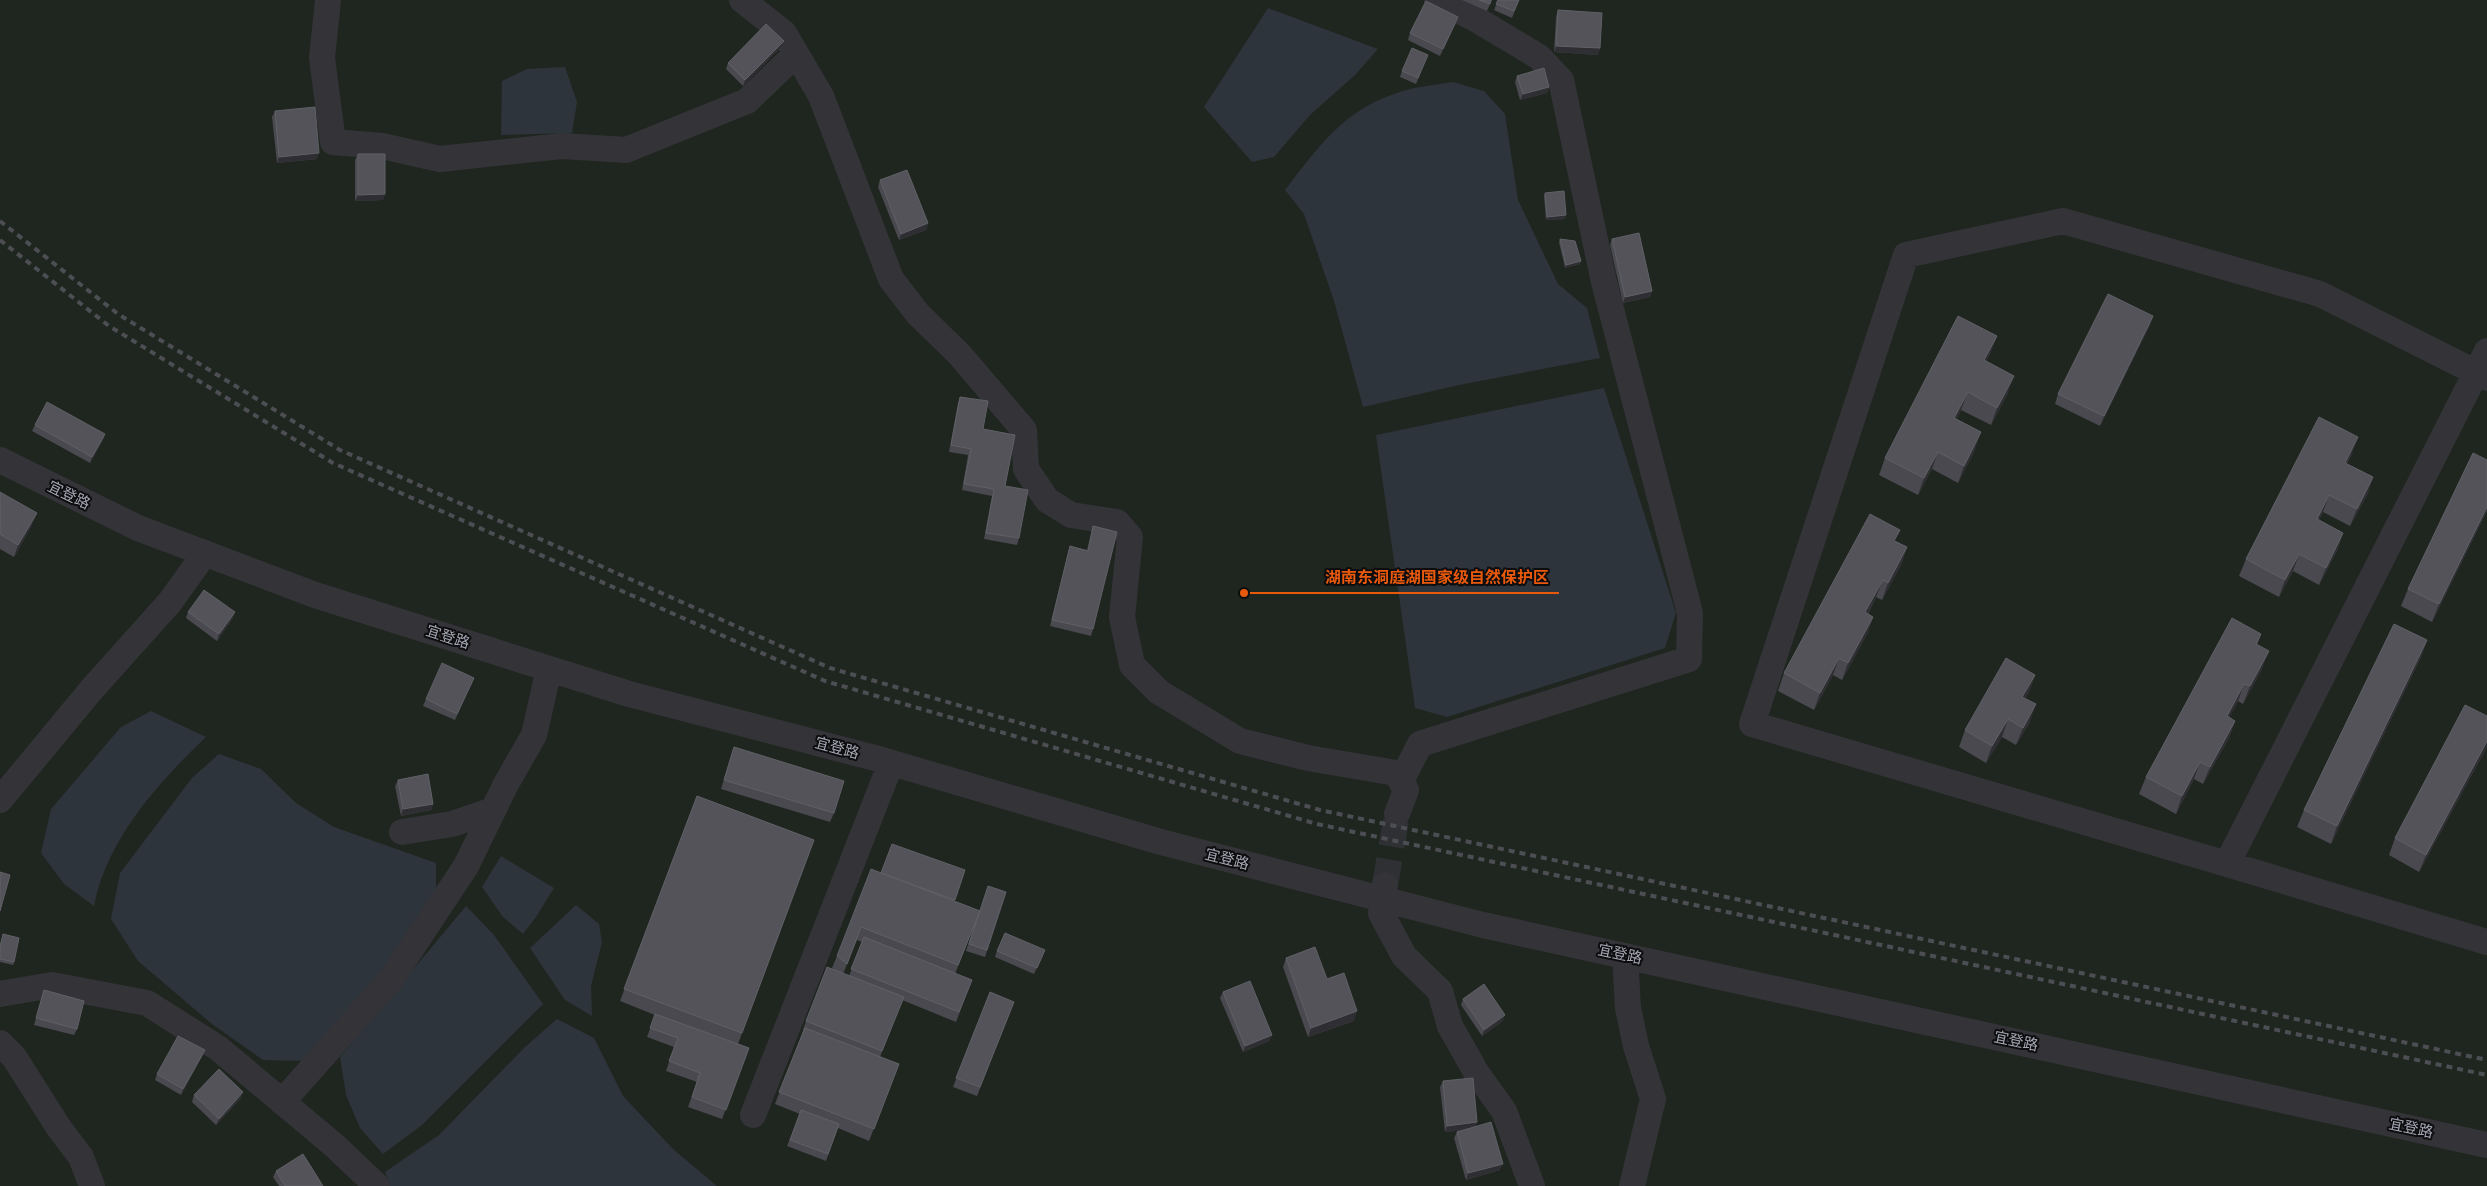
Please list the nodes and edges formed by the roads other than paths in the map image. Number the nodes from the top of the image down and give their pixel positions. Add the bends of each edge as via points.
1 (328, 0) edge
2 (742, 0) edge
3 (1437, 0) edge
4 (796, 54) junction
5 (2483, 367) edge
6 (0, 460) edge
7 (205, 554) junction
8 (549, 669) junction
9 (890, 763) junction
10 (1401, 781) junction
11 (0, 800) edge
12 (493, 810) junction
13 (1397, 814) tunnel mouth
14 (402, 832) dead end
15 (2227, 864) junction
16 (1384, 892) junction
17 (2487, 942) edge
18 (1625, 956) junction
19 (0, 994) edge
20 (0, 1043) edge
21 (282, 1102) junction
22 (753, 1115) dead end
23 (2487, 1145) edge
24 (92, 1186) edge
25 (377, 1186) edge
26 (1532, 1186) edge
27 (1632, 1186) edge

1 - 4 street via 322,58 333,142 382,146 440,159 562,146 626,150 748,101
2 - 4 street via 784,33
3 - 10 street via 1540,57 1561,80 1604,282 1690,613 1689,659 1420,744
4 - 10 street via 820,96 891,278 918,314 959,354 1024,430 1026,469 1047,500 1070,515 1117,522 1130,537 1122,617 1132,665 1159,692 1240,741 1308,758 1396,773
5 - 15 street
5 - 15 street via 2320,294 2063,221 1906,255 1752,724
6 - 7 street, 宜登路 via 138,528
7 - 8 street, 宜登路 via 315,595
7 - 11 street via 170,602 92,688
8 - 9 street, 宜登路 via 629,694
8 - 12 street via 534,735
9 - 16 street, 宜登路 via 1161,842
9 - 22 street
10 - 13 street via 1406,790
12 - 14 street via 452,824
12 - 21 street via 466,866 392,978
15 - 17 street
16 - 18 street, 宜登路 via 1483,925
16 - 26 street via 1381,914 1404,956 1440,991 1450,1026 1476,1072 1504,1111
18 - 23 street, 宜登路
18 - 27 street via 1628,1008 1653,1099
19 - 21 street via 52,985 147,1003 218,1048
20 - 24 street via 14,1056 81,1158
21 - 25 street

